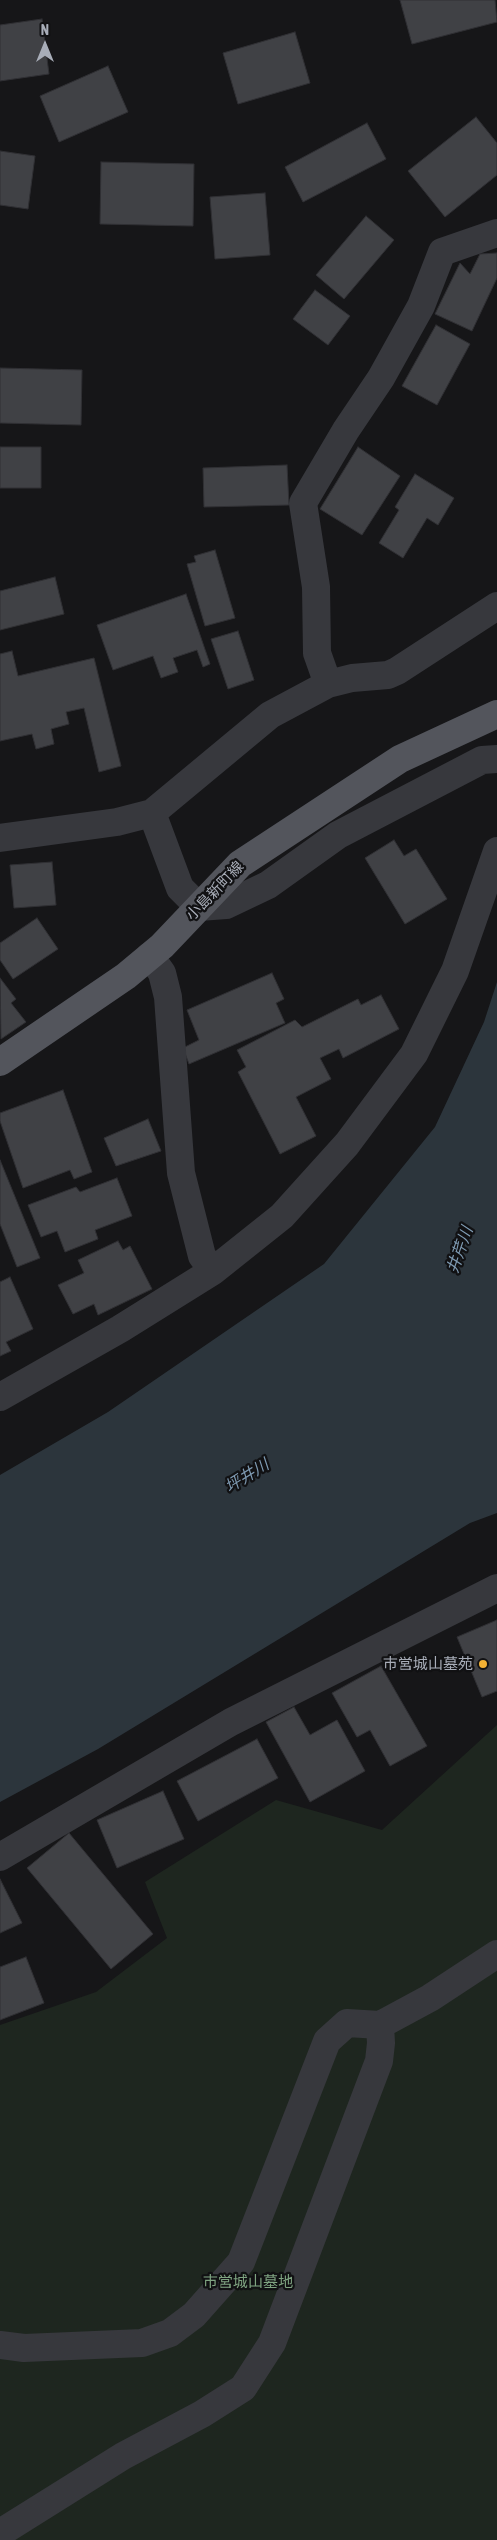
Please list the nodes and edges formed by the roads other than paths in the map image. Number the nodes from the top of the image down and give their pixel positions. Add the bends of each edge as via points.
1 (497, 233) edge
2 (497, 606) edge
3 (328, 684) junction
4 (497, 714) edge
5 (497, 759) edge
6 (152, 813) junction
7 (0, 838) edge
8 (497, 851) edge
9 (199, 907) junction
10 (150, 956) junction
11 (0, 1062) edge
12 (212, 1271) junction
13 (0, 1397) edge
14 (497, 1588) edge
15 (0, 1857) edge
16 (497, 1954) edge
17 (380, 2025) junction
18 (0, 2345) edge
19 (0, 2532) edge

1 - 3 street via 442,252 421,306 386,370 346,430 304,503 316,587 317,653
2 - 3 street via 397,671
3 - 6 street via 270,715
4 - 9 main road, 小島新町線 via 400,759 284,833 240,864
5 - 9 street via 482,760 338,835 268,885 226,905
6 - 7 street via 117,822
6 - 9 street via 180,888
8 - 12 street via 455,971 414,1054 347,1144 282,1216
9 - 10 main road, 小島新町線
10 - 11 main road, 小島新町線
10 - 12 street via 162,973 168,997 181,1173 202,1256
12 - 13 street via 120,1329
14 - 15 street via 231,1722
16 - 17 street via 430,1998
17 - 18 street via 347,2023 327,2041 241,2262 194,2315 170,2333 142,2343 24,2348
17 - 19 street via 379,2061 272,2343 243,2388 123,2456

